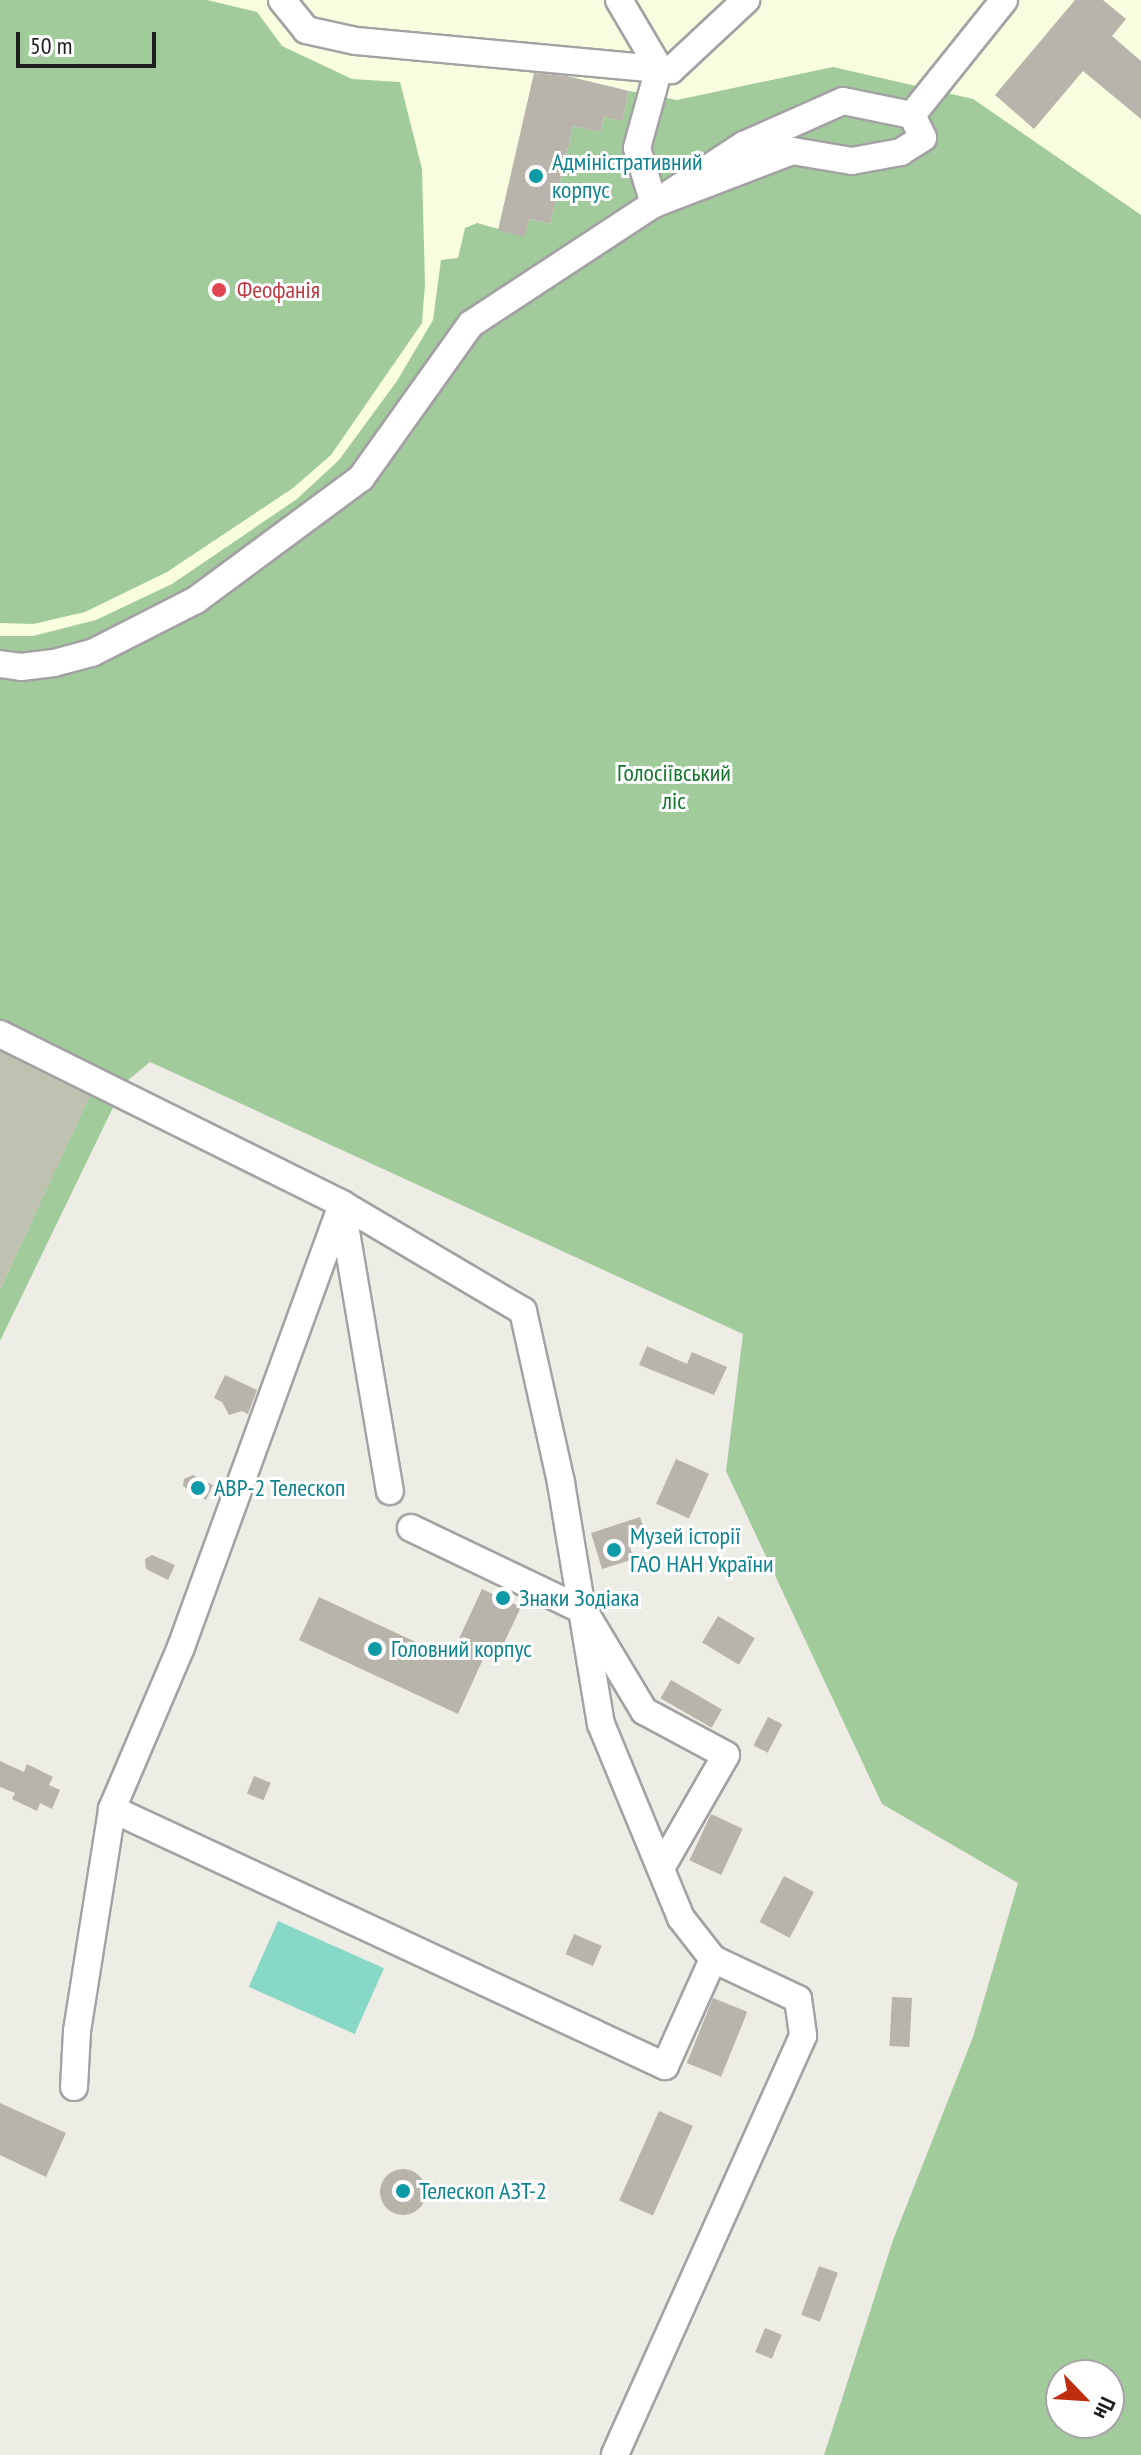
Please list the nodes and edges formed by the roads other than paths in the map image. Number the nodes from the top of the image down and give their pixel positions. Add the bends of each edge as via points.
1 (282, 0) edge
2 (619, 0) edge
3 (746, 0) edge
4 (1004, 0) edge
5 (659, 68) junction
6 (912, 115) junction
7 (654, 204) junction
8 (0, 664) edge
9 (0, 1034) edge
10 (342, 1204) junction
11 (390, 1491) dead end
12 (411, 1528) dead end
13 (584, 1611) junction
14 (112, 1809) junction
15 (661, 1868) junction
16 (713, 1959) junction
17 (74, 2087) dead end
18 (615, 2455) edge

1 - 5 lane via 306,30 356,41
2 - 5 lane
3 - 5 lane via 671,70
4 - 6 lane
5 - 7 lane via 637,148
6 - 7 lane via 843,101 744,145
6 - 7 lane via 923,138 901,152 852,161 792,151
7 - 8 lane via 471,324 361,478 196,600 92,653 32,666
9 - 10 lane
10 - 11 lane
10 - 13 lane via 523,1311
10 - 14 lane via 181,1647
12 - 13 lane
13 - 15 lane via 601,1724
13 - 15 lane via 644,1711 726,1755
14 - 16 lane via 665,2066
14 - 17 lane via 77,2031
15 - 16 lane via 681,1918
16 - 18 lane via 798,1999 803,2036

